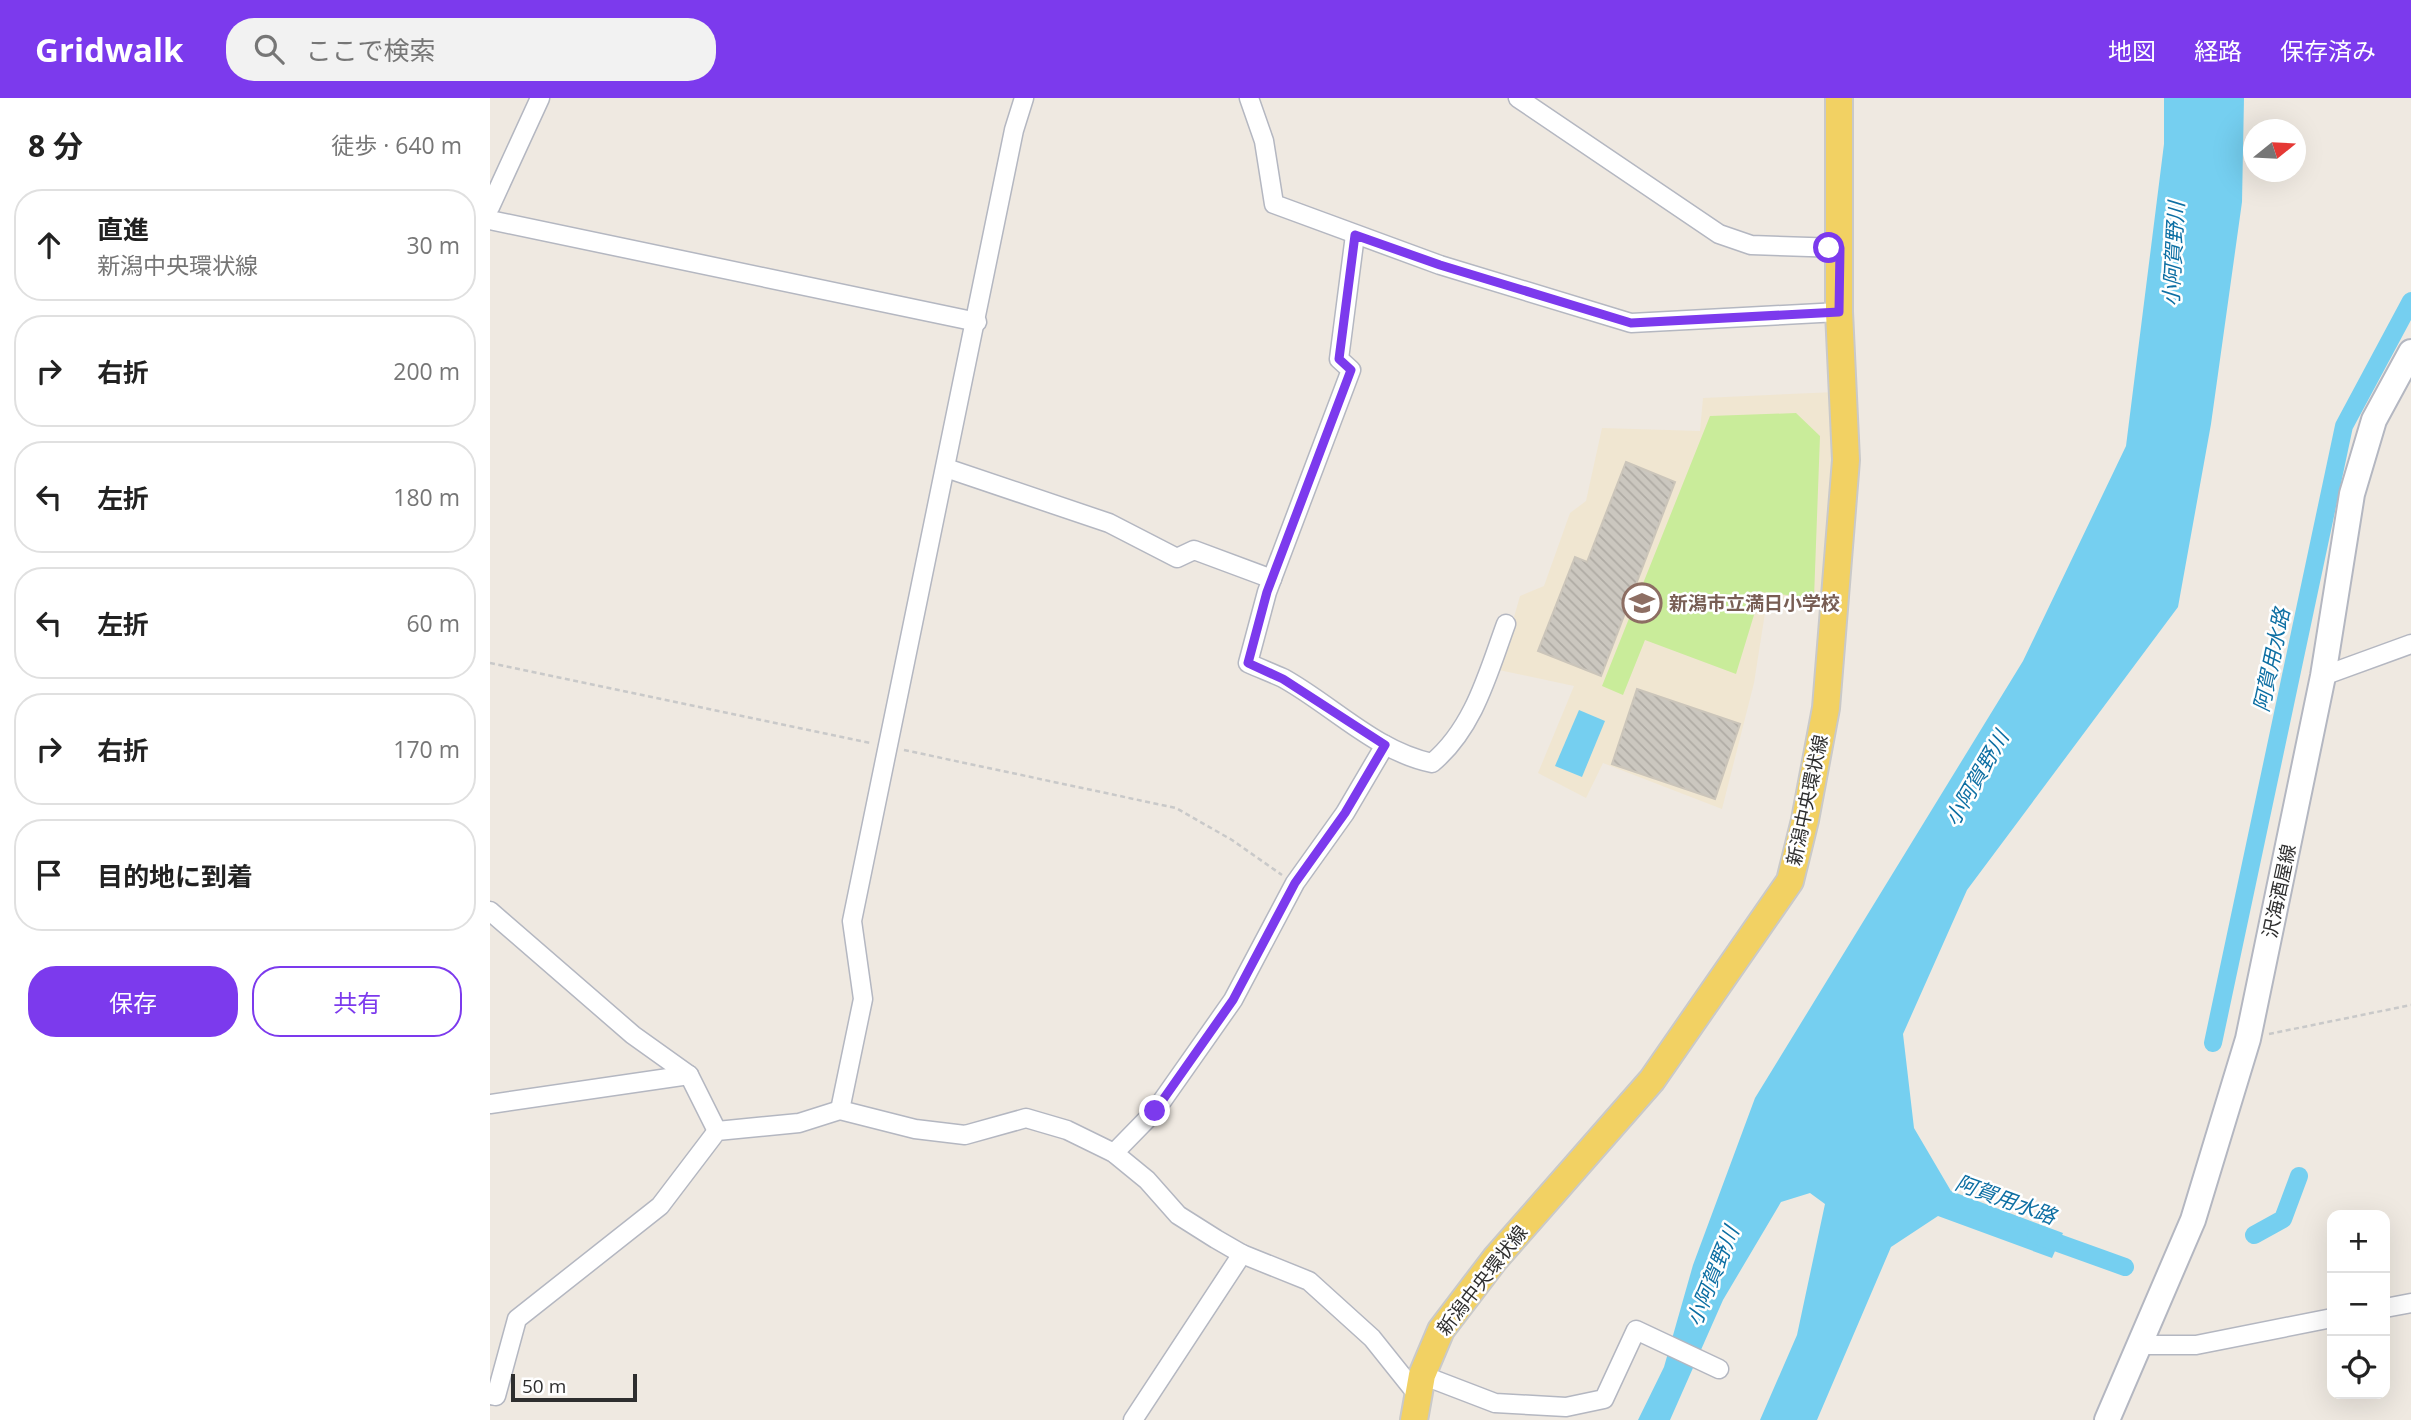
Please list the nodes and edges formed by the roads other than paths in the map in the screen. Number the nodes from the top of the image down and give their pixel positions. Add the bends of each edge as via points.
1 (540, 98) edge
2 (1024, 98) edge
3 (1249, 98) edge
4 (1518, 98) edge
5 (1839, 98) edge
6 (490, 207) edge
7 (490, 220) edge
8 (1355, 235) junction
9 (1840, 248) junction
10 (1839, 312) junction
11 (977, 322) junction
12 (2411, 352) edge
13 (946, 468) junction
14 (1272, 579) junction
15 (1506, 624) dead end
16 (2411, 644) edge
17 (2323, 676) junction
18 (1385, 745) junction
19 (490, 911) edge
20 (689, 1075) junction
21 (490, 1104) edge
22 (840, 1110) junction
23 (717, 1131) junction
24 (1114, 1153) junction
25 (1242, 1254) junction
26 (2411, 1303) edge
27 (2390, 1307) edge
28 (2327, 1319) edge
29 (2140, 1345) junction
30 (1719, 1368) dead end
31 (1419, 1384) junction
32 (490, 1395) edge
33 (1133, 1420) edge
34 (1414, 1420) edge
35 (2107, 1420) edge

1 - 6 street
2 - 11 street
3 - 8 street via 1264,141 1274,204
4 - 9 street via 1719,234 1751,245
5 - 9 main road, 新潟中央環状線
7 - 11 street
8 - 10 street via 1631,323
8 - 14 street via 1339,359 1351,370
9 - 10 main road, 新潟中央環状線
10 - 31 main road, 新潟中央環状線 via 1846,460 1836,597 1826,708 1790,881 1652,1080 1495,1259 1441,1330
11 - 13 street
12 - 17 main road, 沢海酒屋線 via 2374,420 2352,494
13 - 14 street via 1108,523 1177,558 1194,550
13 - 22 street via 852,921 863,999
14 - 18 street via 1248,663 1283,679
15 - 18 street via 1485,683 1451,747 1432,763
16 - 17 street
17 - 29 main road, 沢海酒屋線 via 2248,1039 2193,1220
18 - 24 street via 1345,813 1295,883 1233,1000 1155,1111
19 - 20 street via 633,1035
20 - 21 street
20 - 23 street
22 - 23 street via 799,1122
22 - 24 street via 915,1129 965,1135 1026,1118 1067,1130
23 - 32 street via 660,1206 517,1319 496,1396
24 - 25 street via 1147,1180 1178,1215
25 - 31 street via 1309,1282
25 - 33 street
26 - 27 street
28 - 29 street via 2196,1345
29 - 35 main road, 沢海酒屋線
30 - 31 street via 1636,1330 1604,1399 1566,1407 1495,1403
31 - 34 main road, 新潟中央環状線

